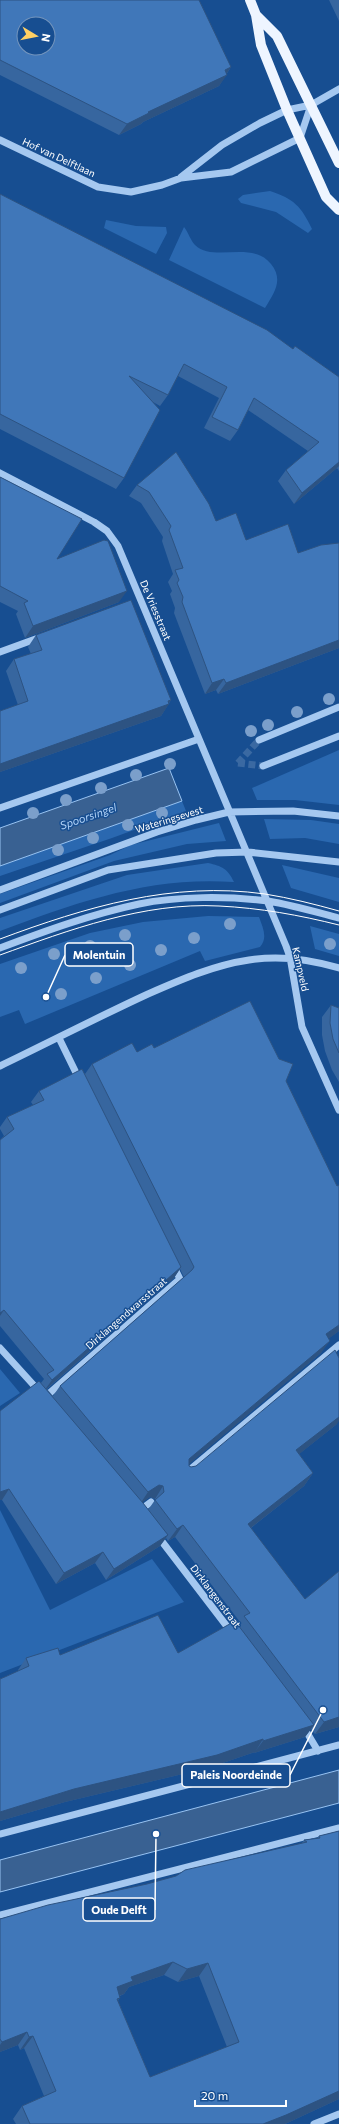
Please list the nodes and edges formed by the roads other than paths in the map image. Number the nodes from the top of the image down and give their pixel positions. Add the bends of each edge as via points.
1 (250, 0) edge
2 (256, 15) junction
3 (339, 89) edge
4 (311, 105) junction
5 (288, 110) junction
6 (300, 138) junction
7 (0, 140) edge
8 (339, 163) edge
9 (181, 178) junction
10 (339, 210) edge
11 (0, 473) edge
12 (52, 633) edge
13 (0, 652) edge
14 (339, 707) edge
15 (339, 736) edge
16 (199, 739) junction
17 (259, 740) tunnel mouth
18 (263, 766) tunnel mouth
19 (0, 808) edge
20 (229, 812) junction
21 (339, 816) edge
22 (248, 852) junction
23 (339, 862) edge
24 (0, 890) edge
25 (268, 901) junction
26 (0, 910) edge
27 (339, 918) edge
28 (0, 948) edge
29 (290, 957) junction
30 (339, 968) edge
31 (59, 1038) junction
32 (0, 1066) edge
33 (83, 1085) edge
34 (339, 1110) edge
35 (170, 1258) edge
36 (339, 1345) edge
37 (0, 1348) edge
38 (184, 1475) edge
39 (150, 1502) edge
40 (134, 1505) edge
41 (139, 1511) junction
42 (144, 1518) edge
43 (154, 1530) edge
44 (235, 1636) edge
45 (297, 1718) edge
46 (339, 1745) edge
47 (318, 1751) junction
48 (339, 1828) edge
49 (0, 1834) edge
50 (0, 1914) edge
51 (339, 2114) edge
52 (314, 2124) edge

1 - 2 main road
2 - 4 main road via 277,36
2 - 5 main road via 261,45
3 - 4 street
4 - 5 street
4 - 6 street
4 - 8 main road
5 - 6 main road
5 - 9 street via 222,145
6 - 9 street via 231,172
6 - 10 main road via 326,197
7 - 9 street, Hof van Delftlaan via 98,186 131,192
11 - 16 street, De Vriesstraat via 108,531 118,546 137,601
12 - 13 street
14 - 17 street
15 - 18 street
16 - 19 street
16 - 20 street, De Vriesstraat
20 - 21 street, Wateringsevest via 293,811
20 - 22 street, Kampveld
20 - 24 street, Wateringsevest via 157,832
22 - 23 street
22 - 25 street, Kampveld
22 - 26 street via 216,853 108,870
25 - 27 street
25 - 28 street via 218,898 140,904 107,912
25 - 29 street, Kampveld
29 - 30 street
29 - 31 street via 250,959 224,964 141,998
29 - 34 street, Kampveld via 302,1027
31 - 32 street
31 - 33 street
35 - 37 street, Dirklangendwarsstraat via 180,1279 47,1401
36 - 38 street
39 - 41 street
40 - 41 street
41 - 42 street
43 - 44 street, Dirklangenstraat
45 - 47 street
46 - 47 street
47 - 49 street
48 - 50 street
51 - 52 street

